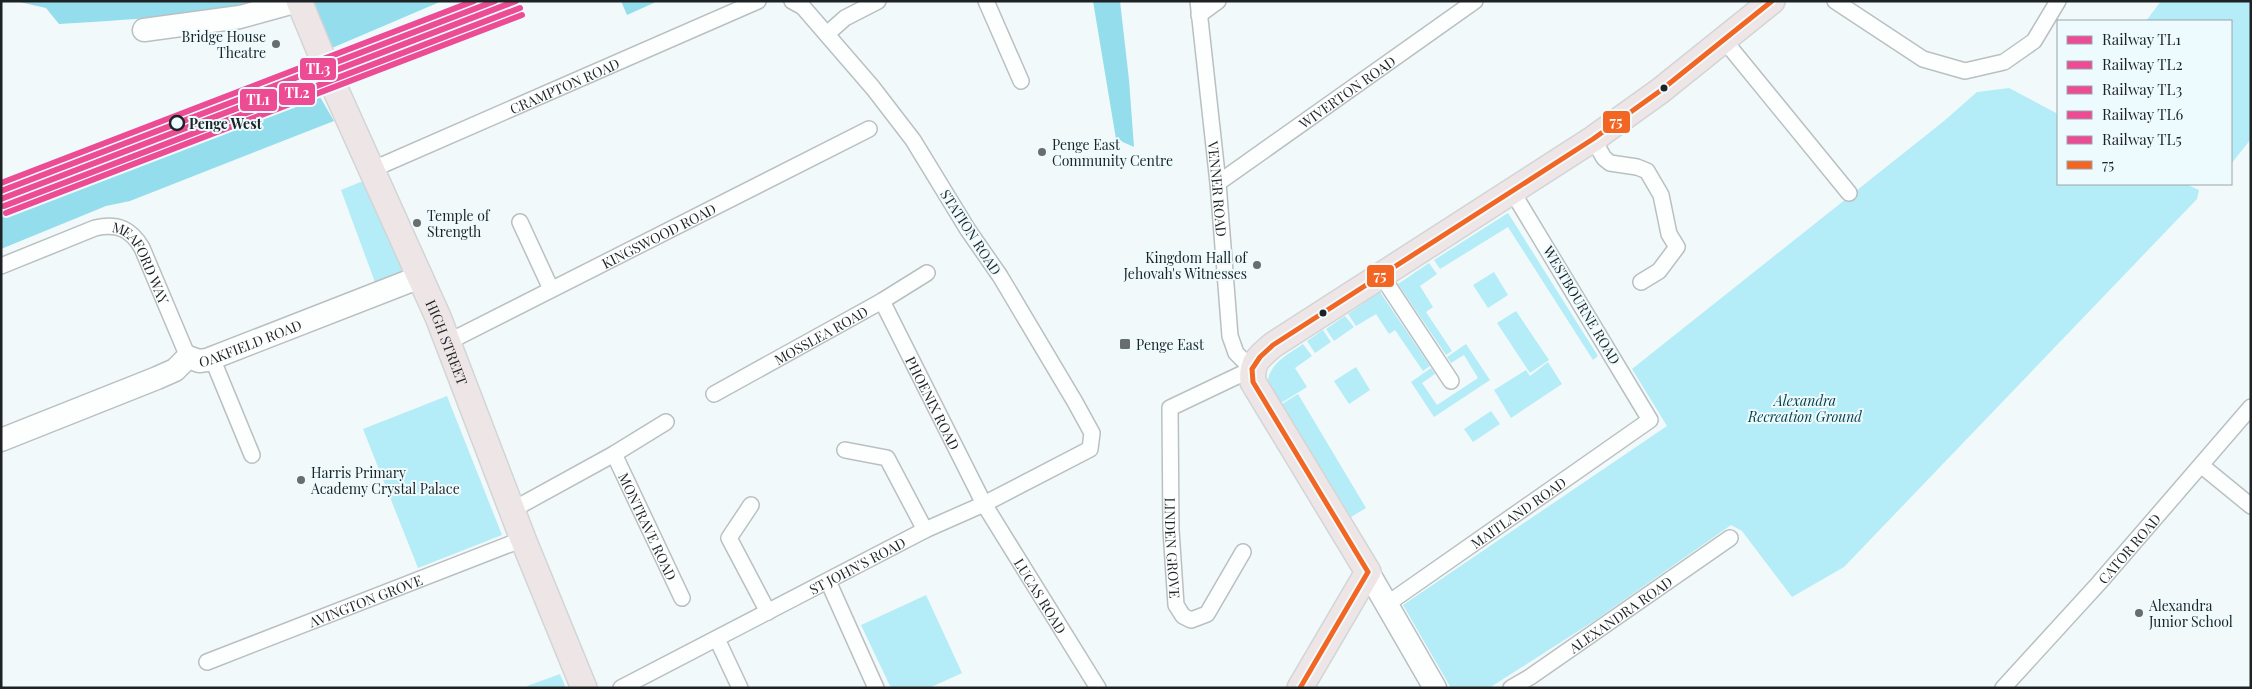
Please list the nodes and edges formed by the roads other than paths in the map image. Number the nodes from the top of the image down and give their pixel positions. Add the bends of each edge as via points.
1 (298, 1) edge
2 (758, 1) edge
3 (792, 1) edge
4 (878, 1) edge
5 (986, 1) edge
6 (1218, 1) edge
7 (1475, 1) edge
8 (1772, 1) edge
9 (1835, 1) edge
10 (2058, 1) edge
11 (1198, 8) edge
12 (144, 30) dead end
13 (827, 34) junction
14 (1724, 40) junction
15 (1021, 81) dead end
16 (869, 129) dead end
17 (1593, 138) junction
18 (371, 170) junction
19 (1218, 183) junction
20 (1512, 191) junction
21 (1849, 193) dead end
22 (520, 222) dead end
23 (1, 266) edge
24 (927, 273) dead end
25 (1381, 275) junction
26 (420, 277) junction
27 (1641, 282) dead end
28 (551, 289) junction
29 (882, 302) junction
30 (448, 342) junction
31 (188, 357) junction
32 (212, 358) junction
33 (1252, 369) junction
34 (1451, 381) dead end
35 (714, 394) dead end
36 (2251, 408) edge
37 (1650, 420) joint
38 (666, 422) dead end
39 (1, 440) edge
40 (1091, 443) joint
41 (844, 450) dead end
42 (614, 454) junction
43 (252, 455) dead end
44 (2202, 466) junction
45 (984, 504) junction
46 (751, 505) dead end
47 (2251, 506) edge
48 (512, 510) junction
49 (925, 530) junction
50 (1730, 538) dead end
51 (524, 539) junction
52 (1243, 552) dead end
53 (1368, 572) junction
54 (828, 581) junction
55 (682, 598) dead end
56 (1387, 604) junction
57 (768, 612) junction
58 (717, 638) junction
59 (207, 662) dead end
60 (1534, 682) edge
61 (584, 688) edge
62 (621, 688) edge
63 (740, 688) edge
64 (876, 688) edge
65 (1098, 688) edge
66 (1300, 688) edge
67 (1435, 688) edge
68 (1511, 688) edge
69 (2003, 688) edge

1 - 12 street via 240,17
1 - 18 main road, HIGH STREET
2 - 18 street, CRAMPTON ROAD
3 - 13 street via 803,7
4 - 13 street via 846,18
5 - 15 street
6 - 11 street
7 - 19 street, WIVERTON ROAD
8 - 14 main road
9 - 10 street via 1923,59 1965,71 2004,62 2034,41
11 - 19 street, VENNER ROAD
13 - 40 street, STATION ROAD via 912,140 1000,276 1092,434
14 - 17 main road via 1660,92
14 - 21 street
16 - 28 street, KINGSWOOD ROAD
17 - 20 main road
17 - 27 street via 1610,163 1637,166 1647,171 1661,195 1669,234 1677,248 1659,271
18 - 26 main road, HIGH STREET
19 - 33 street, VENNER ROAD via 1230,336 1236,353
20 - 25 main road
20 - 37 street, WESTBOURNE ROAD
22 - 28 street
23 - 31 street, MEAFORD WAY via 96,228 109,225 124,228 135,235 142,248
24 - 29 street, MOSSLEA ROAD
25 - 33 main road via 1273,345
25 - 34 street
26 - 30 main road, HIGH STREET
26 - 32 street, OAKFIELD ROAD
28 - 30 street, KINGSWOOD ROAD
29 - 35 street, MOSSLEA ROAD
29 - 45 street, PHOENIX ROAD
30 - 48 main road, HIGH STREET
31 - 32 street, OAKFIELD ROAD via 199,361
31 - 39 street, OAKFIELD ROAD via 174,370 157,378
32 - 43 street
33 - 52 street, LINDEN GROVE via 1170,408 1171,530 1176,605 1183,616 1191,620 1207,614
33 - 53 main road via 1253,382
36 - 44 street, CATOR ROAD
37 - 56 street, MAITLAND ROAD
38 - 42 street
40 - 45 street, ST JOHN'S ROAD via 1090,450
41 - 49 street via 887,458
42 - 48 street
42 - 55 street, MONTRAVE ROAD
44 - 47 street
44 - 69 street, CATOR ROAD
45 - 49 street, ST JOHN'S ROAD
45 - 65 street, LUCAS ROAD
46 - 57 street via 729,538
48 - 51 main road, HIGH STREET
49 - 54 street, ST JOHN'S ROAD
50 - 60 street, ALEXANDRA ROAD
51 - 59 street, AVINGTON GROVE
51 - 61 main road, HIGH STREET
53 - 56 street
53 - 66 main road
54 - 57 street, ST JOHN'S ROAD
54 - 64 street
56 - 67 street
57 - 58 street, ST JOHN'S ROAD
58 - 62 street, ST JOHN'S ROAD
58 - 63 street
60 - 68 street, ALEXANDRA ROAD

